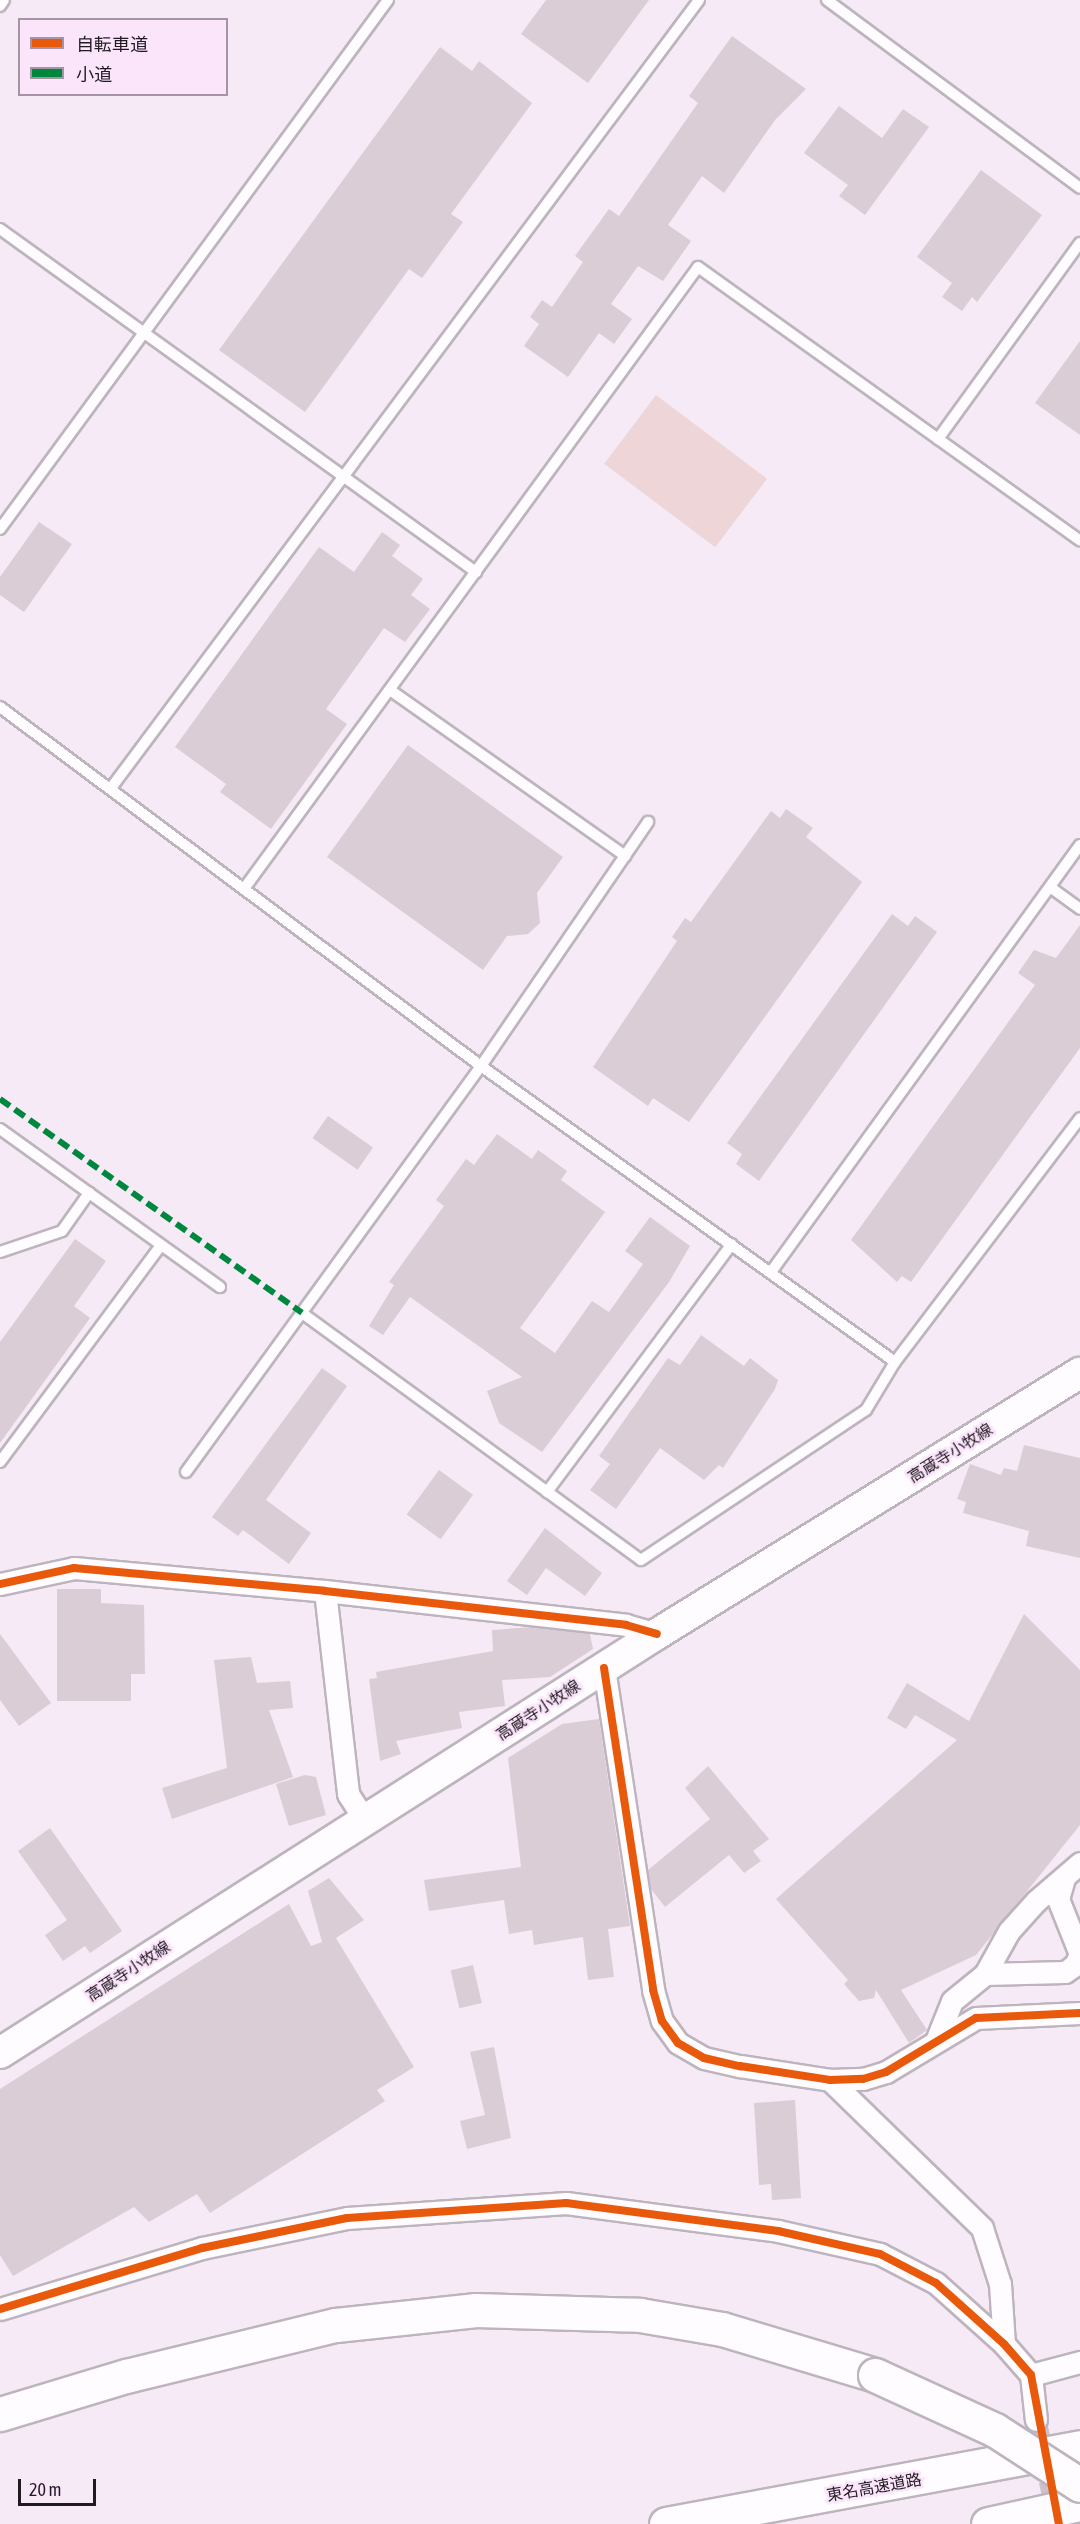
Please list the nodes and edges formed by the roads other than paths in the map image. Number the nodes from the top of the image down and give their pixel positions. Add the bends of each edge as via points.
1 (4, 0) edge
2 (388, 0) edge
3 (699, 0) edge
4 (827, 0) edge
5 (0, 6) edge
6 (1080, 188) edge
7 (0, 229) edge
8 (1080, 243) edge
9 (144, 333) junction
10 (938, 439) junction
11 (344, 477) junction
12 (0, 530) edge
13 (1080, 540) edge
14 (476, 572) junction
15 (390, 690) junction
16 (0, 707) edge
17 (111, 789) junction
18 (648, 822) dead end
19 (1080, 845) edge
20 (625, 856) junction
21 (246, 886) junction
22 (1050, 887) junction
23 (1080, 909) edge
24 (480, 1066) junction
25 (1080, 1118) edge
26 (0, 1129) edge
27 (89, 1193) junction
28 (732, 1244) junction
29 (161, 1245) junction
30 (0, 1252) edge
31 (771, 1272) junction
32 (220, 1287) dead end
33 (302, 1313) junction
34 (895, 1362) junction
35 (1080, 1372) edge
36 (0, 1462) edge
37 (186, 1472) dead end
38 (547, 1492) junction
39 (0, 1584) edge
40 (325, 1591) junction
41 (657, 1634) junction
42 (604, 1668) junction
43 (365, 1820) junction
44 (1080, 1863) edge
45 (1063, 1881) junction
46 (985, 1974) junction
47 (1080, 2013) edge
48 (936, 2041) junction
49 (0, 2053) edge
50 (830, 2080) junction
51 (0, 2309) edge
52 (1004, 2344) junction
53 (1080, 2362) edge
54 (1031, 2375) junction
55 (0, 2414) edge
56 (1036, 2420) tunnel mouth
57 (1080, 2447) edge
58 (1080, 2486) edge
59 (1080, 2504) edge
60 (666, 2524) edge
61 (988, 2524) edge

1 - 5 lane
2 - 9 lane
3 - 11 lane
4 - 6 lane
7 - 9 lane
8 - 10 lane
9 - 11 lane
9 - 12 lane
10 - 13 lane
10 - 14 lane via 698,267
11 - 14 lane
11 - 17 lane
14 - 15 lane
15 - 20 lane
15 - 21 lane
16 - 17 lane
17 - 21 lane
18 - 20 lane
19 - 22 lane
20 - 24 lane
21 - 24 lane
22 - 23 lane
22 - 31 lane
24 - 28 lane
24 - 33 lane
25 - 34 lane
26 - 27 lane
27 - 29 lane
27 - 30 lane via 62,1232
28 - 31 lane
28 - 38 lane
29 - 32 lane
29 - 36 lane
31 - 34 lane
33 - 37 lane
33 - 38 lane
34 - 38 lane via 866,1410 641,1560
35 - 41 main road, 高蔵寺小牧線
39 - 40 street via 74,1568
40 - 41 street via 626,1625
40 - 43 street via 348,1794
41 - 42 main road, 高蔵寺小牧線
42 - 43 main road, 高蔵寺小牧線
42 - 50 street via 653,1990 663,2021 678,2043 704,2058
43 - 49 main road, 高蔵寺小牧線
44 - 45 street
45 - 46 street via 1009,1931
45 - 46 street via 1058,1899 1080,1954 1075,1965 1065,1972
46 - 48 street via 952,2001
47 - 48 street via 976,2018
48 - 50 street via 886,2072
50 - 52 street via 982,2228 1000,2284
51 - 52 street via 202,2248 347,2218 566,2203 778,2231 880,2254 936,2283
52 - 54 street
53 - 54 street
54 - 56 street
55 - 58 highway, bridge via 126,2376 336,2325 476,2310 640,2315 722,2329 876,2375 994,2430
57 - 60 highway, 東名高速道路
59 - 61 highway

